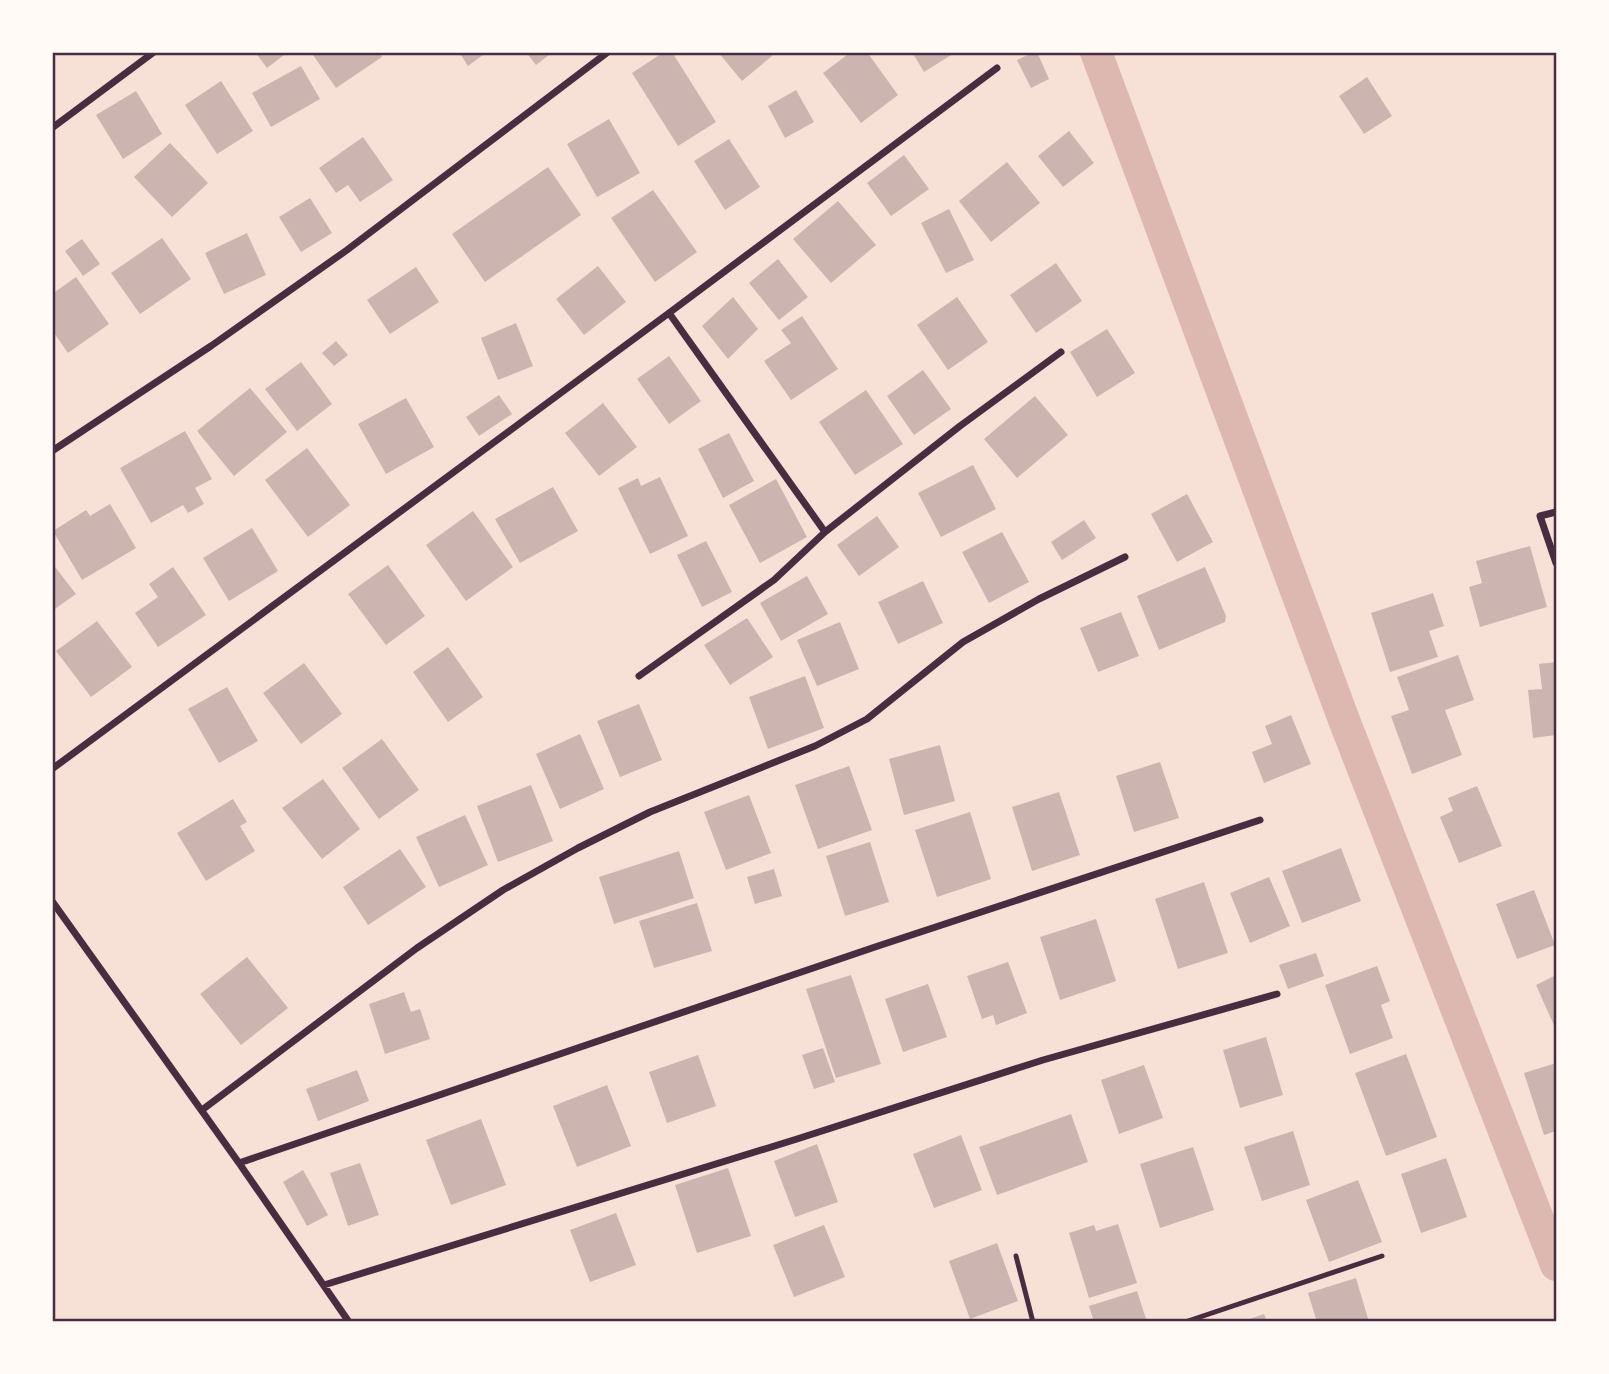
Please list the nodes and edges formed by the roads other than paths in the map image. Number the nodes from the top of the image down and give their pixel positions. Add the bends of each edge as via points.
1 (154, 52) edge
2 (608, 52) edge
3 (997, 68) dead end
4 (52, 128) edge
5 (669, 313) junction
6 (1061, 352) dead end
7 (52, 451) edge
8 (1556, 512) edge
9 (825, 532) junction
10 (1125, 557) dead end
11 (1556, 563) edge
12 (639, 676) dead end
13 (52, 769) edge
14 (1260, 820) dead end
15 (52, 901) edge
16 (1277, 994) dead end
17 (202, 1110) junction
18 (239, 1163) junction
19 (1016, 1256) dead end
20 (1382, 1256) dead end
21 (324, 1285) junction
22 (349, 1321) edge
23 (1033, 1321) edge
24 (1185, 1321) edge

1 - 4 street
2 - 7 street via 347,250
3 - 5 street
5 - 9 street
5 - 13 street
6 - 9 street
8 - 11 street via 1540,516
9 - 12 street via 774,580
10 - 17 street via 963,642 867,719 815,746 650,812 503,890 417,948
14 - 18 street
15 - 17 street
16 - 21 street via 1043,1060
17 - 18 street
18 - 21 street
19 - 23 lane
20 - 24 lane
21 - 22 street

